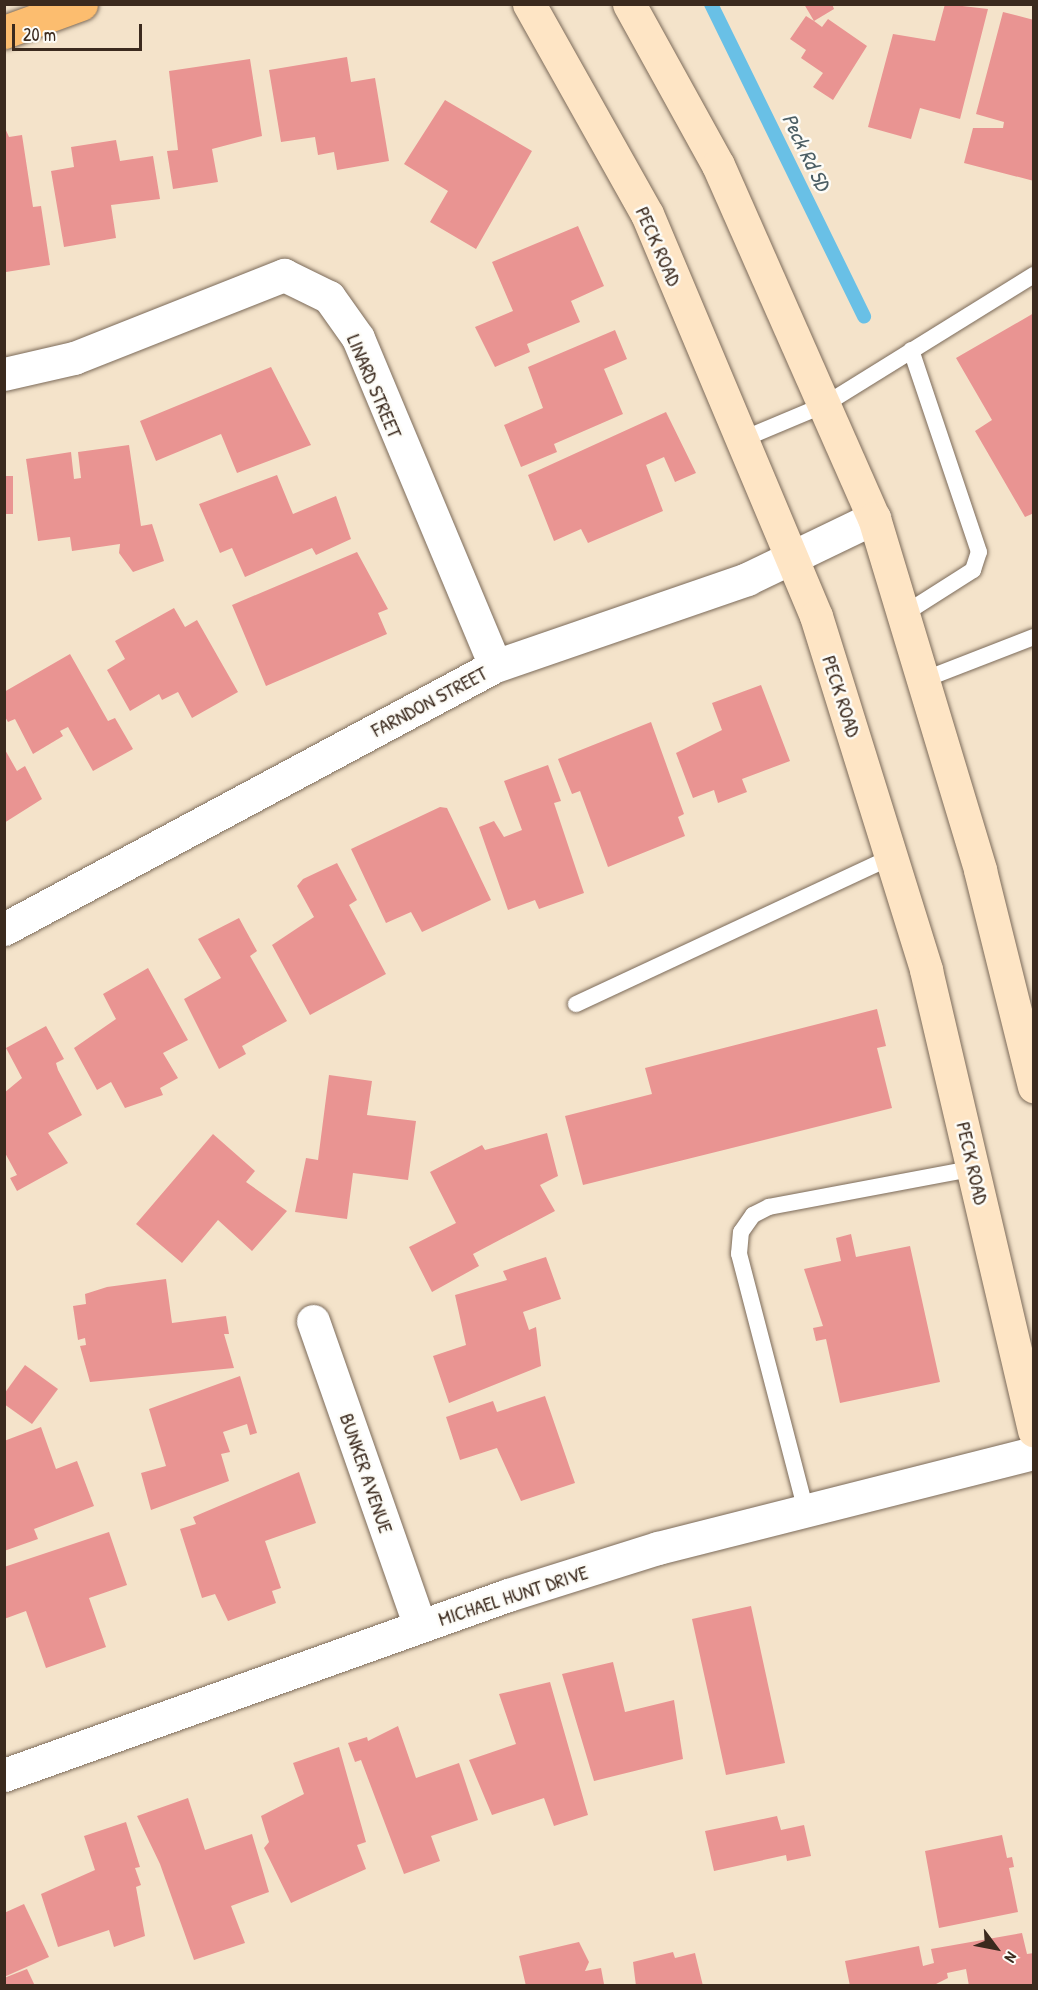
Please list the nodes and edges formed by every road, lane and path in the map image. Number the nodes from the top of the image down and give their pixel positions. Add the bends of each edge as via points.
1 (81, 4) edge
2 (529, 4) edge
3 (629, 4) edge
4 (4, 32) edge
5 (1034, 275) edge
6 (911, 350) junction
7 (4, 374) edge
8 (824, 405) junction
9 (743, 439) junction
10 (874, 518) junction
11 (795, 560) junction
12 (904, 614) junction
13 (1034, 637) edge
14 (495, 666) junction
15 (924, 680) junction
16 (893, 856) junction
17 (4, 929) edge
18 (576, 1004) dead end
19 (1028, 1042) edge
20 (1034, 1086) edge
21 (975, 1168) junction
22 (313, 1321) dead end
23 (1034, 1430) edge
24 (1034, 1453) edge
25 (806, 1511) junction
26 (420, 1626) junction
27 (4, 1775) edge

1 - 4 highway
2 - 9 main road, PECK ROAD via 646,214
3 - 8 main road via 718,165
5 - 6 lane
6 - 8 lane
6 - 12 lane via 979,552 973,570
7 - 14 street, LINARD STREET via 74,358 284,275 329,297 358,338
8 - 9 lane
8 - 10 main road
9 - 11 main road, PECK ROAD
10 - 11 street, FARNDON STREET
10 - 12 main road
11 - 14 street, FARNDON STREET
11 - 16 main road, PECK ROAD
12 - 15 main road
13 - 15 lane
14 - 17 street, FARNDON STREET
15 - 19 main road
16 - 18 lane
16 - 21 main road, PECK ROAD
19 - 20 main road
21 - 23 main road, PECK ROAD
21 - 25 lane via 769,1207 753,1215 741,1232 739,1254
22 - 26 street, BUNKER AVENUE
24 - 25 street, MICHAEL HUNT DRIVE
25 - 26 street, MICHAEL HUNT DRIVE via 658,1548
26 - 27 street, MICHAEL HUNT DRIVE

